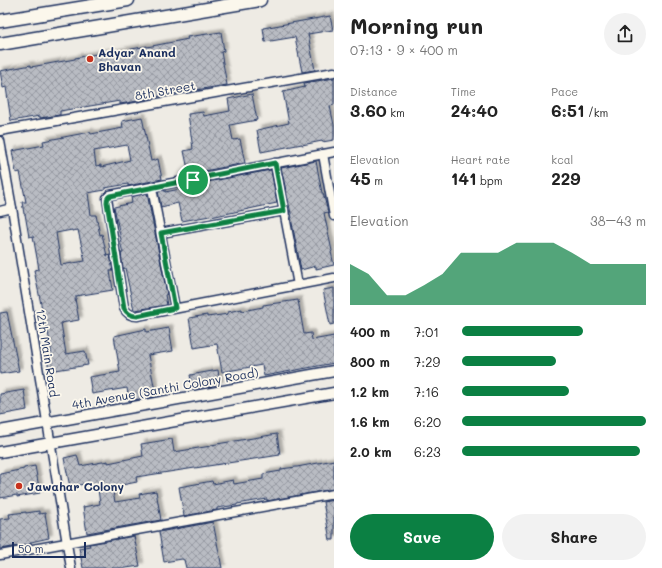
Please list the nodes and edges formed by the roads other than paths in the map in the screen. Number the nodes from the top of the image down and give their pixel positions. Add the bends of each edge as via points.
1 (128, 0) edge
2 (260, 0) edge
3 (0, 21) edge
4 (0, 44) edge
5 (334, 72) edge
6 (0, 131) edge
7 (0, 141) edge
8 (334, 152) edge
9 (323, 154) junction
10 (275, 163) junction
11 (152, 188) junction
12 (12, 208) junction
13 (0, 210) edge
14 (284, 211) junction
15 (334, 216) edge
16 (161, 233) junction
17 (334, 278) edge
18 (298, 285) junction
19 (175, 308) junction
20 (334, 371) edge
21 (334, 393) edge
22 (47, 422) junction
23 (0, 431) edge
24 (50, 443) junction
25 (0, 452) edge
26 (334, 494) edge
27 (68, 543) junction
28 (0, 555) edge
29 (71, 568) edge

1 - 3 main road
2 - 4 main road
5 - 6 street, 8th Street
7 - 12 street, 12th Main Road
8 - 9 street
9 - 10 street
9 - 15 street
10 - 11 street
10 - 14 street
11 - 16 street
11 - 19 street via 107,198 124,308 131,316
12 - 13 street
12 - 22 street, 12th Main Road
14 - 16 street
14 - 18 street
16 - 19 street
17 - 18 street
18 - 19 street
20 - 22 street, 4th Avenue (Santhi Colony Road)
21 - 24 street
22 - 23 street, 4th Avenue (Santhi Colony Road)
22 - 24 street, 12th Main Road
24 - 25 street
24 - 27 street, 12th Main Road
26 - 27 street
27 - 28 street
27 - 29 street, 12th Main Road

